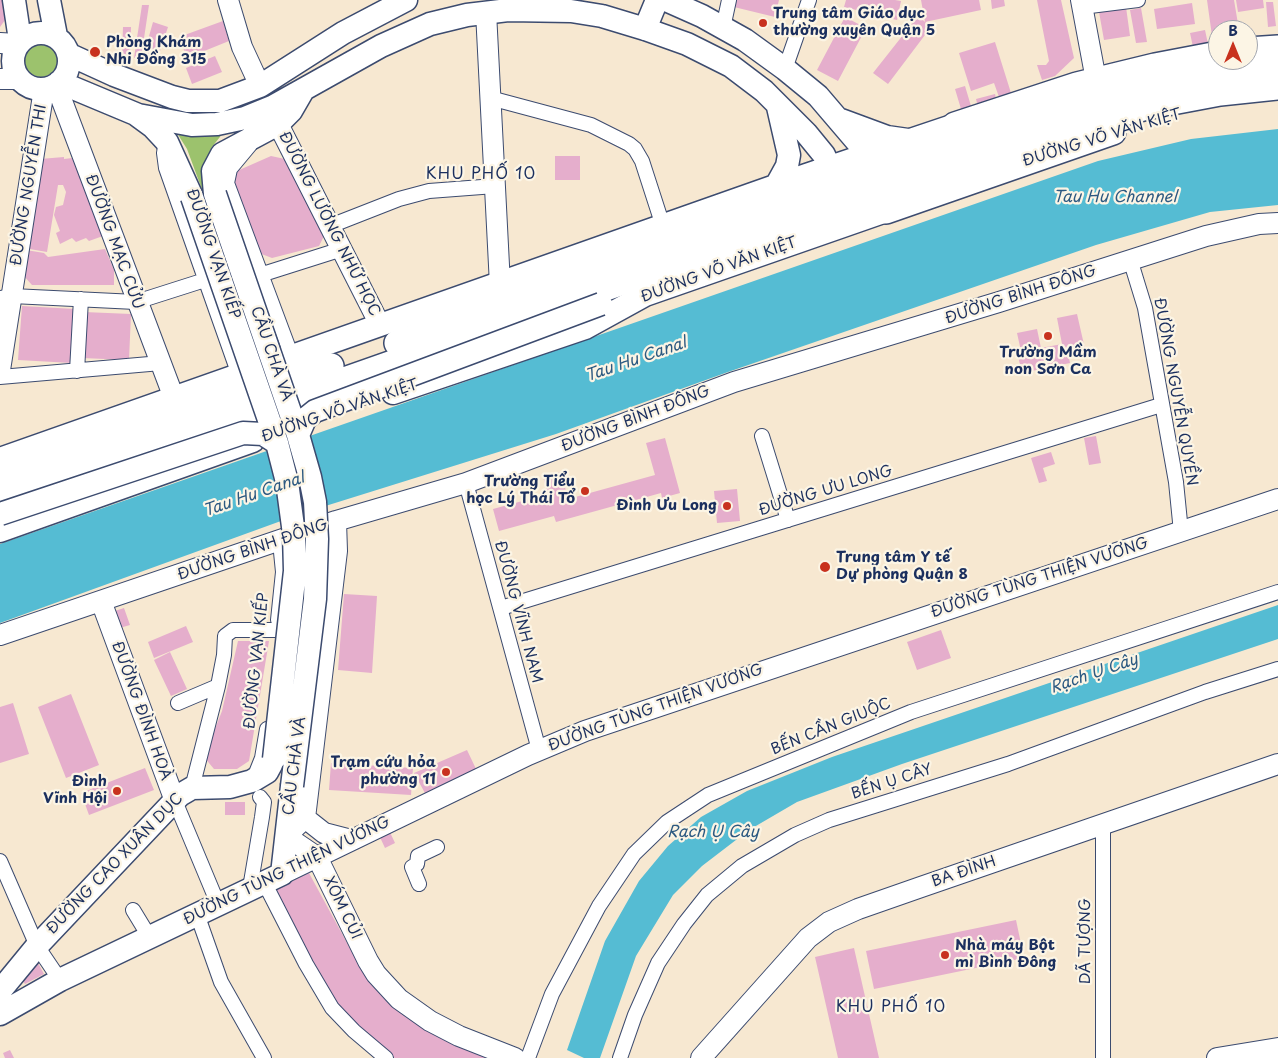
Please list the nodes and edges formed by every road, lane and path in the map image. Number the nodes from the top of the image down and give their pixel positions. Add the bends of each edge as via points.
1 (14, 0) edge
2 (49, 0) edge
3 (228, 0) edge
4 (406, 0) edge
5 (656, 0) edge
6 (666, 0) edge
7 (729, 0) edge
8 (809, 0) edge
9 (1138, 0) edge
10 (1082, 4) edge
11 (485, 6) edge
12 (723, 28) junction
13 (645, 29) junction
14 (13, 42) edge
15 (62, 45) junction
16 (1278, 48) edge
17 (1258, 49) edge
18 (1208, 56) edge
19 (1278, 68) edge
20 (785, 69) junction
21 (110, 73) junction
22 (9, 79) edge
23 (1096, 80) junction
24 (53, 86) junction
25 (260, 86) junction
26 (1278, 87) edge
27 (302, 90) junction
28 (95, 98) junction
29 (490, 98) junction
30 (1278, 102) edge
31 (777, 103) junction
32 (138, 115) junction
33 (840, 120) junction
34 (278, 124) junction
35 (955, 125) joint
36 (258, 135) junction
37 (911, 140) junction
38 (167, 142) junction
39 (876, 183) junction
40 (495, 186) junction
41 (776, 186) junction
42 (835, 191) junction
43 (1278, 223) edge
44 (330, 226) junction
45 (663, 226) junction
46 (342, 250) junction
47 (1130, 259) junction
48 (260, 275) junction
49 (205, 280) junction
50 (500, 285) junction
51 (645, 295) junction
52 (6, 297) edge
53 (81, 299) junction
54 (136, 302) junction
55 (380, 325) junction
56 (292, 357) junction
57 (160, 364) junction
58 (0, 370) edge
59 (77, 371) junction
60 (239, 375) junction
61 (0, 377) edge
62 (174, 398) junction
63 (1161, 405) junction
64 (298, 434) junction
65 (762, 436) dead end
66 (277, 443) junction
67 (0, 459) edge
68 (0, 479) edge
69 (466, 483) junction
70 (1278, 499) edge
71 (0, 501) edge
72 (0, 514) edge
73 (788, 520) junction
74 (336, 522) junction
75 (0, 531) edge
76 (1181, 532) junction
77 (280, 542) junction
78 (1278, 592) edge
79 (100, 601) junction
80 (501, 608) junction
81 (278, 630) junction
82 (0, 635) edge
83 (1278, 669) edge
84 (218, 686) junction
85 (178, 703) dead end
86 (539, 750) junction
87 (274, 759) joint
88 (1278, 764) edge
89 (256, 789) junction
90 (184, 794) junction
91 (305, 818) junction
92 (1103, 825) junction
93 (286, 836) junction
94 (351, 840) junction
95 (437, 847) dead end
96 (316, 857) junction
97 (0, 861) edge
98 (266, 881) junction
99 (419, 884) dead end
100 (218, 904) junction
101 (133, 910) dead end
102 (197, 914) junction
103 (150, 938) junction
104 (37, 946) junction
105 (60, 980) junction
106 (0, 991) edge
107 (0, 1014) edge
108 (1278, 1048) edge
109 (264, 1058) edge
110 (386, 1058) edge
111 (515, 1058) edge
112 (528, 1058) edge
113 (620, 1058) edge
114 (701, 1058) edge
115 (1103, 1058) edge
116 (1218, 1058) edge

1 - 14 main road
2 - 15 main road
3 - 25 street via 242,47
4 - 25 main road via 342,33
5 - 13 main road
6 - 12 main road
7 - 12 street
8 - 20 street
9 - 10 street
10 - 23 street
11 - 13 main road via 571,11
11 - 27 main road via 409,32
11 - 29 street
12 - 20 main road
13 - 31 main road via 731,66
14 - 15 main road via 38,32
14 - 22 main road
15 - 21 main road
15 - 24 main road via 67,72
16 - 17 highway
18 - 23 highway, ĐƯỜNG VÕ VĂN KIỆT
19 - 39 highway, ĐƯỜNG VÕ VĂN KIỆT via 1206,76 1070,106
20 - 33 main road via 818,96
21 - 25 main road via 172,97 204,102 235,97
21 - 28 main road via 97,84
22 - 24 main road via 30,87
23 - 35 highway, ĐƯỜNG VÕ VĂN KIỆT
24 - 28 main road
24 - 52 street, ĐƯỜNG NGUYỄN THI
24 - 54 street, ĐƯỜNG MẠC CỬU
26 - 39 highway, ĐƯỜNG VÕ VĂN KIỆT via 1220,93 1124,112
27 - 32 main road via 258,113 218,124 192,125
27 - 34 main road, CẦU CHÀ VÀ via 291,112
28 - 32 main road
29 - 40 street
29 - 45 street via 591,125 636,149
30 - 39 highway, ĐƯỜNG VÕ VĂN KIỆT via 1170,115 1039,156
31 - 41 main road via 789,155 788,166
31 - 42 main road via 806,133
32 - 38 main road, CẦU CHÀ VÀ
33 - 37 main road via 887,137
33 - 39 main road via 856,139
34 - 36 main road, CẦU CHÀ VÀ
34 - 44 street, ĐƯỜNG LƯƠNG NHỮ HỌC
35 - 37 main road, ĐƯỜNG VÕ VĂN KIỆT
36 - 48 street via 230,169 227,183
36 - 64 main road, CẦU CHÀ VÀ, bridge via 231,148 216,162 212,179
37 - 39 main road, ĐƯỜNG VÕ VĂN KIỆT
38 - 49 street, ĐƯỜNG VẠN KIẾP via 164,153 166,168
38 - 66 main road, CẦU CHÀ VÀ, bridge via 192,197
39 - 42 highway, ĐƯỜNG VÕ VĂN KIỆT
39 - 42 main road, ĐƯỜNG VÕ VĂN KIỆT
40 - 44 street via 429,190
40 - 50 street
41 - 42 main road, ĐƯỜNG VÕ VĂN KIỆT
41 - 45 main road, ĐƯỜNG VÕ VĂN KIỆT
42 - 51 main road, ĐƯỜNG VÕ VĂN KIỆT
42 - 68 highway, ĐƯỜNG VÕ VĂN KIỆT via 800,199 335,365
42 - 71 highway, ĐƯỜNG VÕ VĂN KIỆT
43 - 47 street, ĐƯỜNG BÌNH ĐÔNG via 1206,236
44 - 46 street, ĐƯỜNG LƯƠNG NHỮ HỌC
45 - 50 main road, ĐƯỜNG VÕ VĂN KIỆT
46 - 48 street
46 - 55 street, ĐƯỜNG LƯƠNG NHỮ HỌC
47 - 63 street, ĐƯỜNG NGUYỄN QUYỀN via 1144,308
47 - 69 street, ĐƯỜNG BÌNH ĐÔNG via 734,382
48 - 56 street
49 - 54 street
49 - 60 street, ĐƯỜNG VẠN KIẾP
50 - 55 main road, ĐƯỜNG VÕ VĂN KIỆT
51 - 64 main road, bridge via 601,304 315,411 305,419
51 - 75 main road, ĐƯỜNG VÕ VĂN KIỆT via 585,328
52 - 53 street
52 - 58 street, ĐƯỜNG NGUYỄN THI
53 - 54 street
53 - 59 street
54 - 57 street, ĐƯỜNG MẠC CỬU
55 - 56 main road, ĐƯỜNG VÕ VĂN KIỆT
56 - 60 main road, ĐƯỜNG VÕ VĂN KIỆT
57 - 59 street
57 - 62 street, ĐƯỜNG MẠC CỬU
59 - 61 street
60 - 62 main road, ĐƯỜNG VÕ VĂN KIỆT
62 - 67 main road, ĐƯỜNG VÕ VĂN KIỆT
63 - 73 street, ĐƯỜNG ƯU LONG
63 - 76 street, ĐƯỜNG NGUYỄN QUYỀN via 1176,482
64 - 93 main road, CẦU CHÀ VÀ, bridge via 313,488 317,547 315,599
65 - 73 street
66 - 72 main road, bridge via 263,434 242,433
66 - 87 main road, CẦU CHÀ VÀ, bridge via 294,534 295,571
69 - 74 street, ĐƯỜNG BÌNH ĐÔNG
69 - 80 street, ĐƯỜNG VĨNH NAM
70 - 76 street, ĐƯỜNG TÙNG THIỆN VƯƠNG
73 - 80 street, ĐƯỜNG ƯU LONG
74 - 77 street, ĐƯỜNG BÌNH ĐÔNG
74 - 91 street via 337,551
76 - 86 street, ĐƯỜNG TÙNG THIỆN VƯƠNG via 648,708
77 - 79 street, ĐƯỜNG BÌNH ĐÔNG
77 - 81 street, ĐƯỜNG VẠN KIẾP via 283,572
78 - 112 street, BẾN CẦN GIUỘC via 911,712 708,795 667,822 634,854 599,906 552,994
79 - 82 street, ĐƯỜNG BÌNH ĐÔNG
79 - 90 street, ĐƯỜNG ĐÌNH HOÀ
80 - 86 street, ĐƯỜNG VĨNH NAM
81 - 84 street via 233,630 225,636
81 - 89 street, ĐƯỜNG VẠN KIẾP
83 - 113 street, BẾN Ụ CÂY via 1204,692 1008,764 829,820 795,835 742,866 707,895 658,963
84 - 85 street
84 - 90 street
86 - 94 street, ĐƯỜNG TÙNG THIỆN VƯƠNG
87 - 89 main road, ĐƯỜNG CAO XUÂN DỤC
88 - 92 street, BA ĐÌNH
89 - 90 main road, ĐƯỜNG CAO XUÂN DỤC via 230,786
89 - 98 street, ĐƯỜNG VẠN KIẾP via 264,802
90 - 100 street, ĐƯỜNG ĐÌNH HOÀ
90 - 104 main road, ĐƯỜNG CAO XUÂN DỤC
91 - 93 street
91 - 94 street via 324,833
92 - 114 street, BA ĐÌNH via 874,903 829,922 808,938
92 - 115 street, DÃ TƯỢNG
93 - 96 street, XÓM CỦI
93 - 98 main road, CẦU CHÀ VÀ
94 - 96 street, ĐƯỜNG TÙNG THIỆN VƯƠNG
95 - 99 street via 418,856 417,864 412,867
96 - 98 street, ĐƯỜNG TÙNG THIỆN VƯƠNG
96 - 111 street, XÓM CỦI via 368,961 385,985 430,1021
97 - 104 street
98 - 100 main road, ĐƯỜNG TÙNG THIỆN VƯƠNG
98 - 110 street via 306,964 332,1008 354,1032
100 - 102 main road, ĐƯỜNG TÙNG THIỆN VƯƠNG
101 - 103 street
102 - 103 main road, ĐƯỜNG TÙNG THIỆN VƯƠNG
102 - 109 street via 222,982
103 - 105 main road, ĐƯỜNG TÙNG THIỆN VƯƠNG
104 - 105 street
104 - 106 main road, ĐƯỜNG CAO XUÂN DỤC
105 - 107 main road, ĐƯỜNG TÙNG THIỆN VƯƠNG
108 - 116 street

